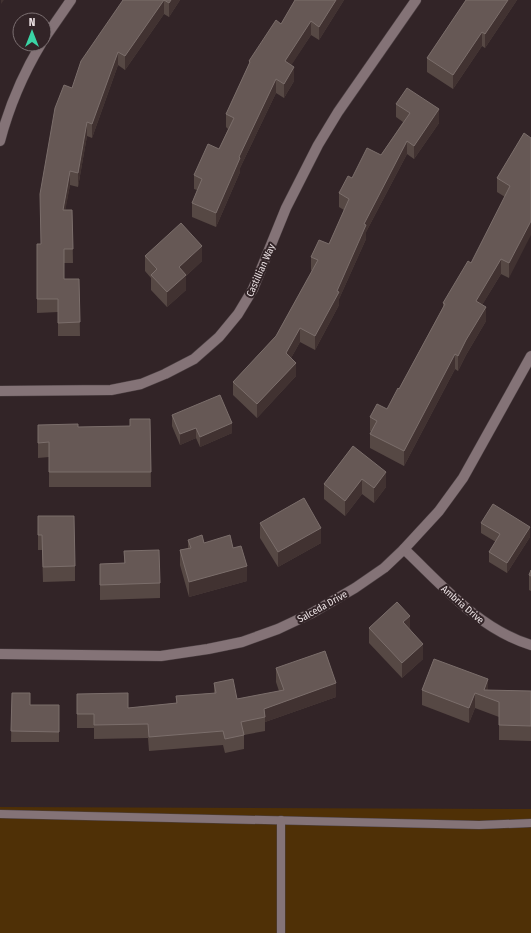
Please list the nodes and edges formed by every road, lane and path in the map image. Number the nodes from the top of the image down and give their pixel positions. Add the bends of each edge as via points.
1 (71, 0) edge
2 (416, 0) edge
3 (52, 27) edge
4 (37, 52) edge
5 (0, 141) edge
6 (531, 356) edge
7 (0, 391) edge
8 (404, 549) junction
9 (531, 645) edge
10 (0, 654) edge
11 (0, 814) edge
12 (281, 820) junction
13 (531, 823) edge
14 (281, 933) edge

1 - 3 street
2 - 7 street, Castillian Way via 318,144 286,208 253,289 238,314 219,337 194,359 141,384 110,390
4 - 5 street via 18,87
6 - 8 street, Salceda Drive via 463,478 439,511
8 - 9 street, Ambria Drive via 469,611 493,629
8 - 10 street, Salceda Drive via 384,568 312,613 242,642 161,656
11 - 12 lane
12 - 13 lane via 479,825
12 - 14 lane

